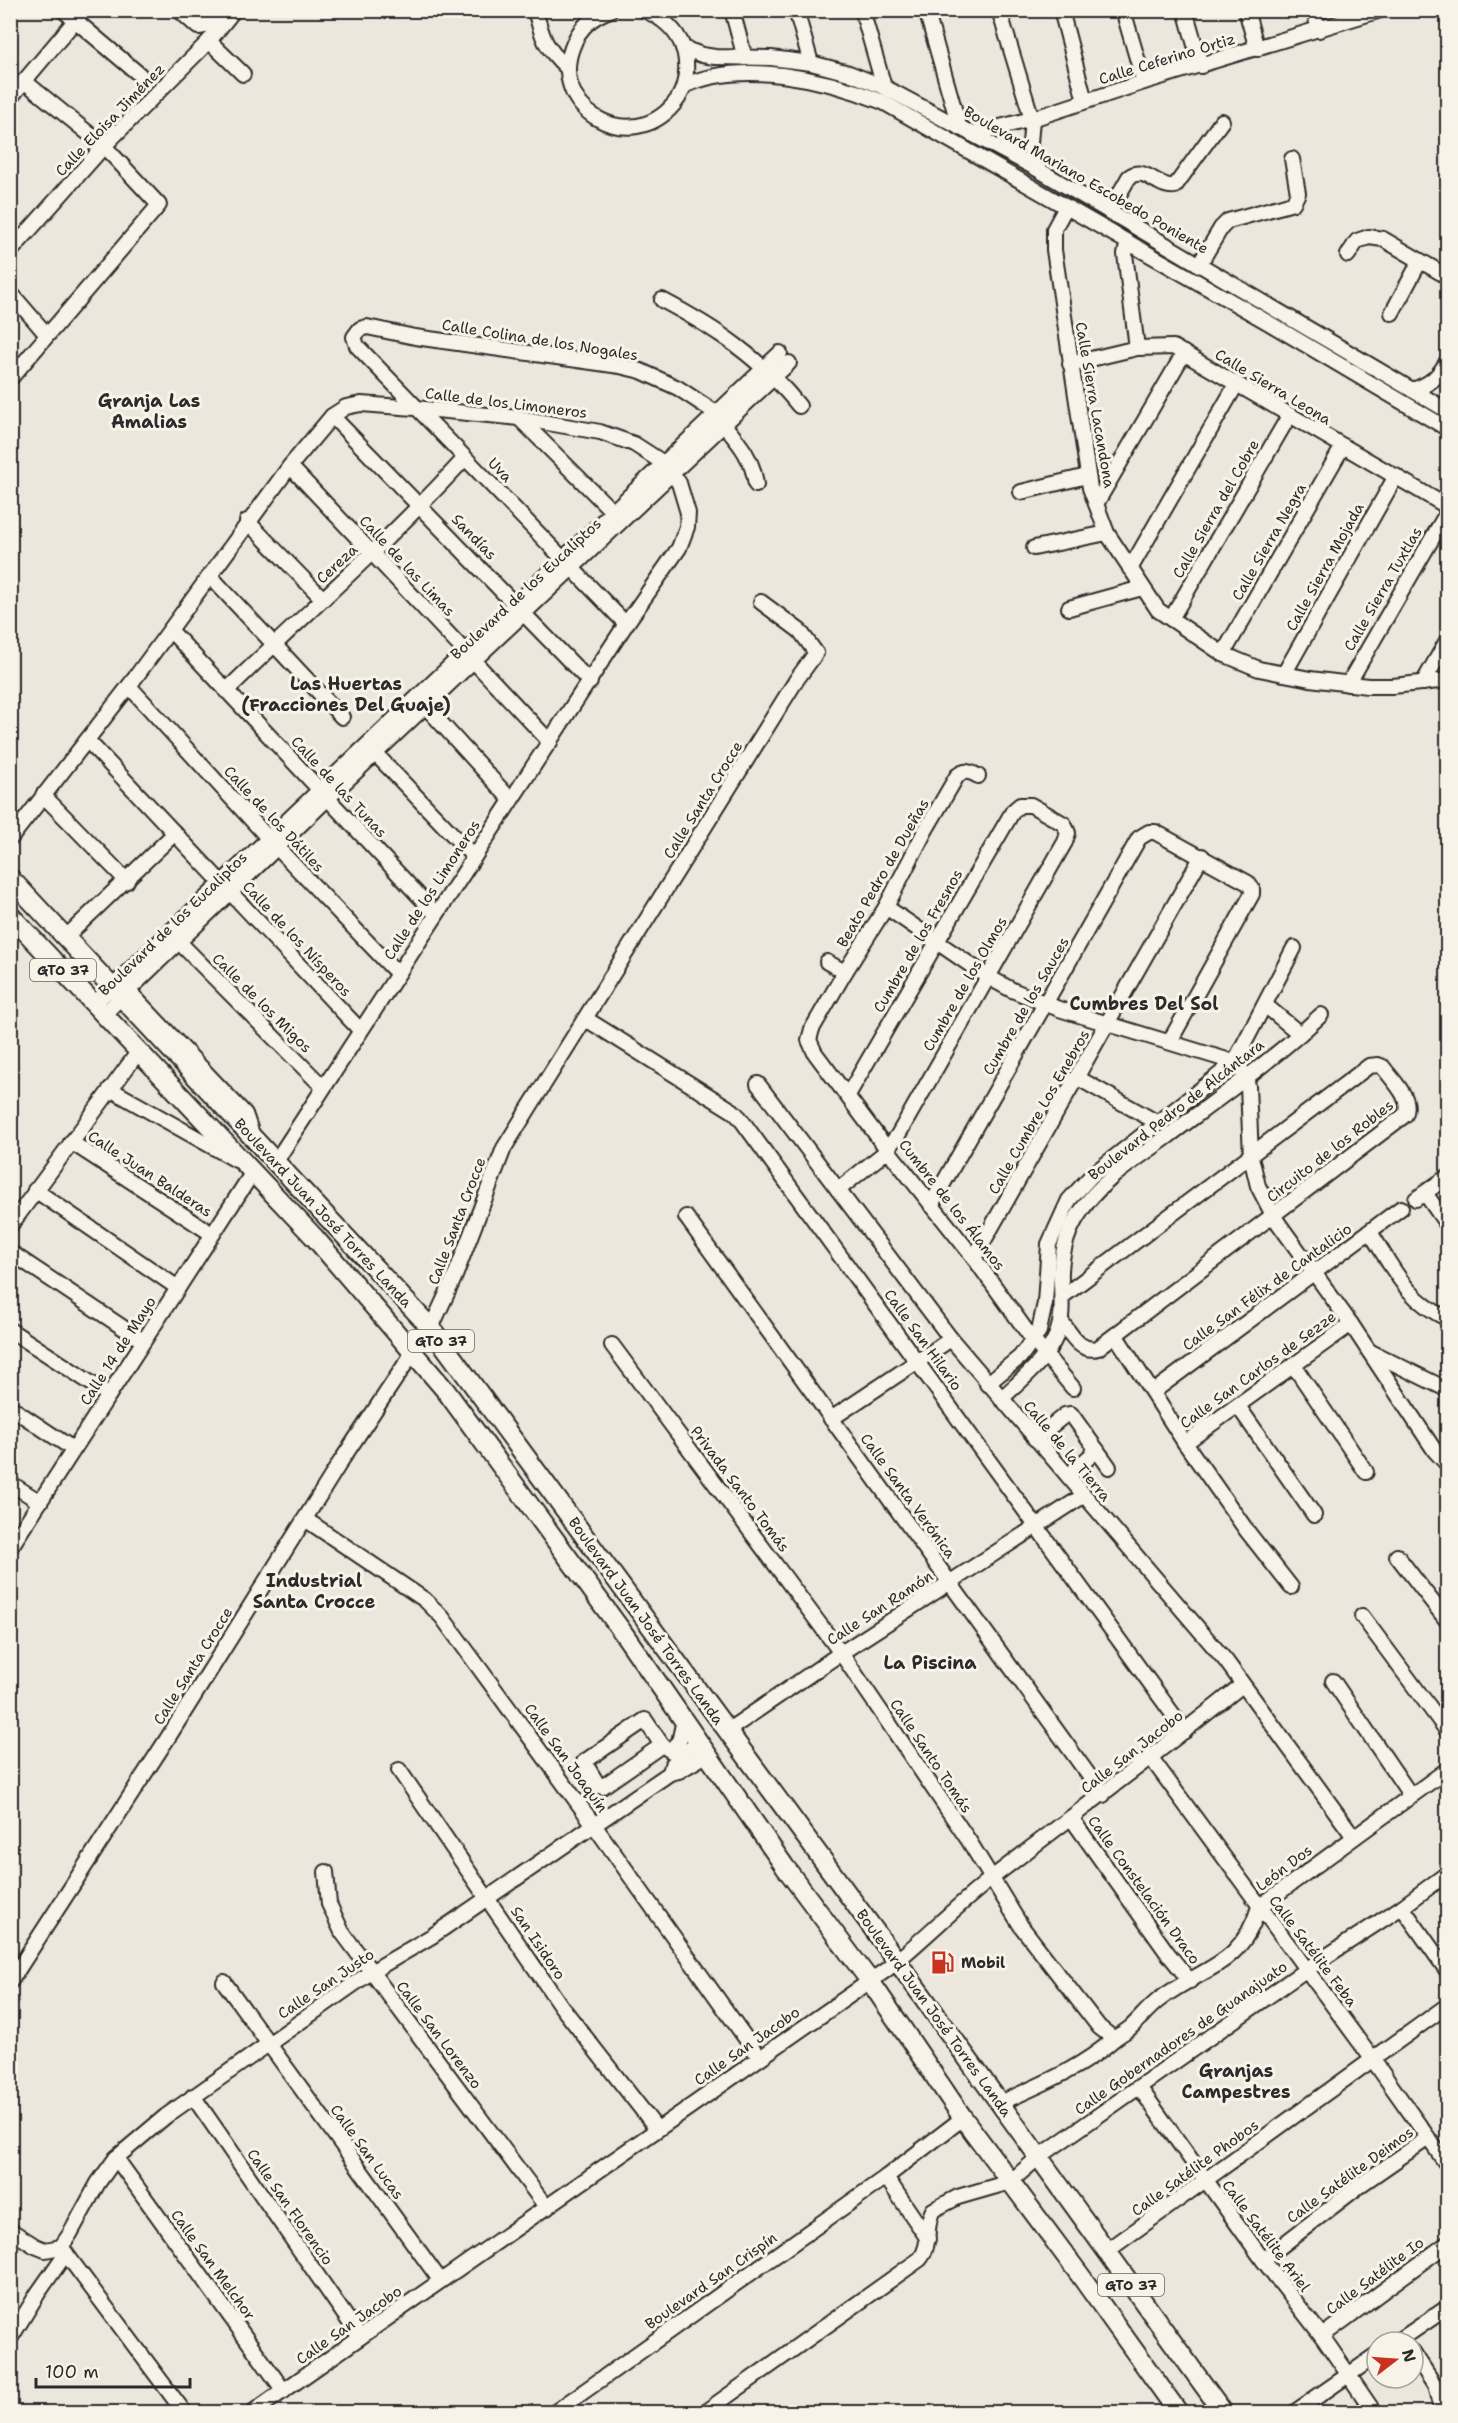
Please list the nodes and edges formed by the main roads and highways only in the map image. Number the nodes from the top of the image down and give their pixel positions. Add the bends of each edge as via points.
1 (10, 879) edge
2 (10, 915) edge
3 (1178, 2412) edge
4 (1224, 2412) edge

1 - 4 main road, Boulevard Juan José Torres Landa / GTO 37 via 120,989 432,1328
2 - 3 main road, Boulevard Juan José Torres Landa / GTO 37 via 315,1238 446,1391 870,1981 963,2118

